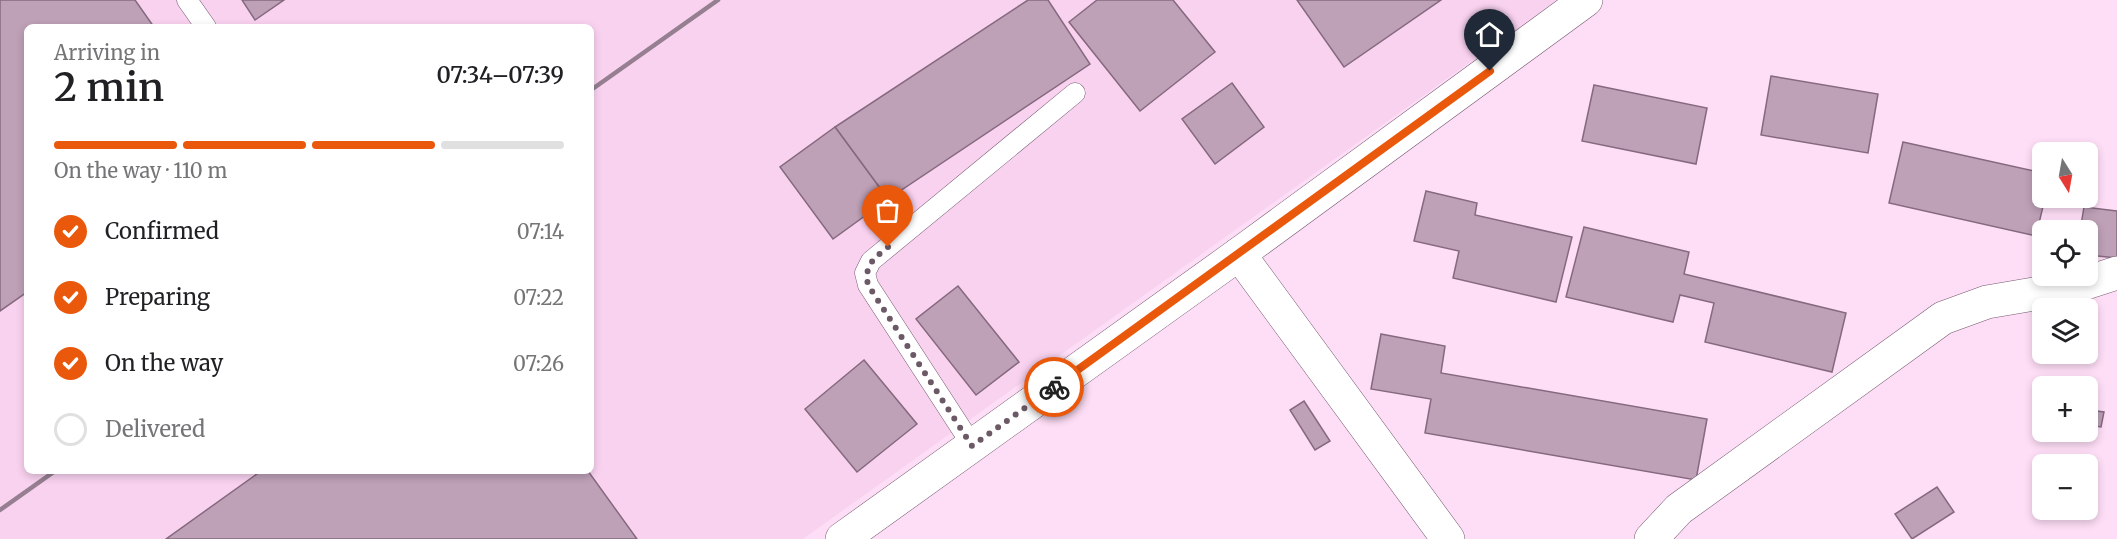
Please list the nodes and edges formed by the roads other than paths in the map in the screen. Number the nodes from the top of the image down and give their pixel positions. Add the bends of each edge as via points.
1 (187, 0) edge
2 (1586, 0) edge
3 (204, 24) edge
4 (1075, 93) dead end
5 (1239, 254) junction
6 (2117, 273) edge
7 (972, 446) junction
8 (842, 539) edge
9 (1448, 539) edge
10 (1651, 539) edge

1 - 3 lane
2 - 5 street
4 - 7 lane via 871,261 865,273 868,285
5 - 7 street
5 - 9 street
6 - 10 street via 2070,288 1987,302 1943,318 1679,508
7 - 8 street

